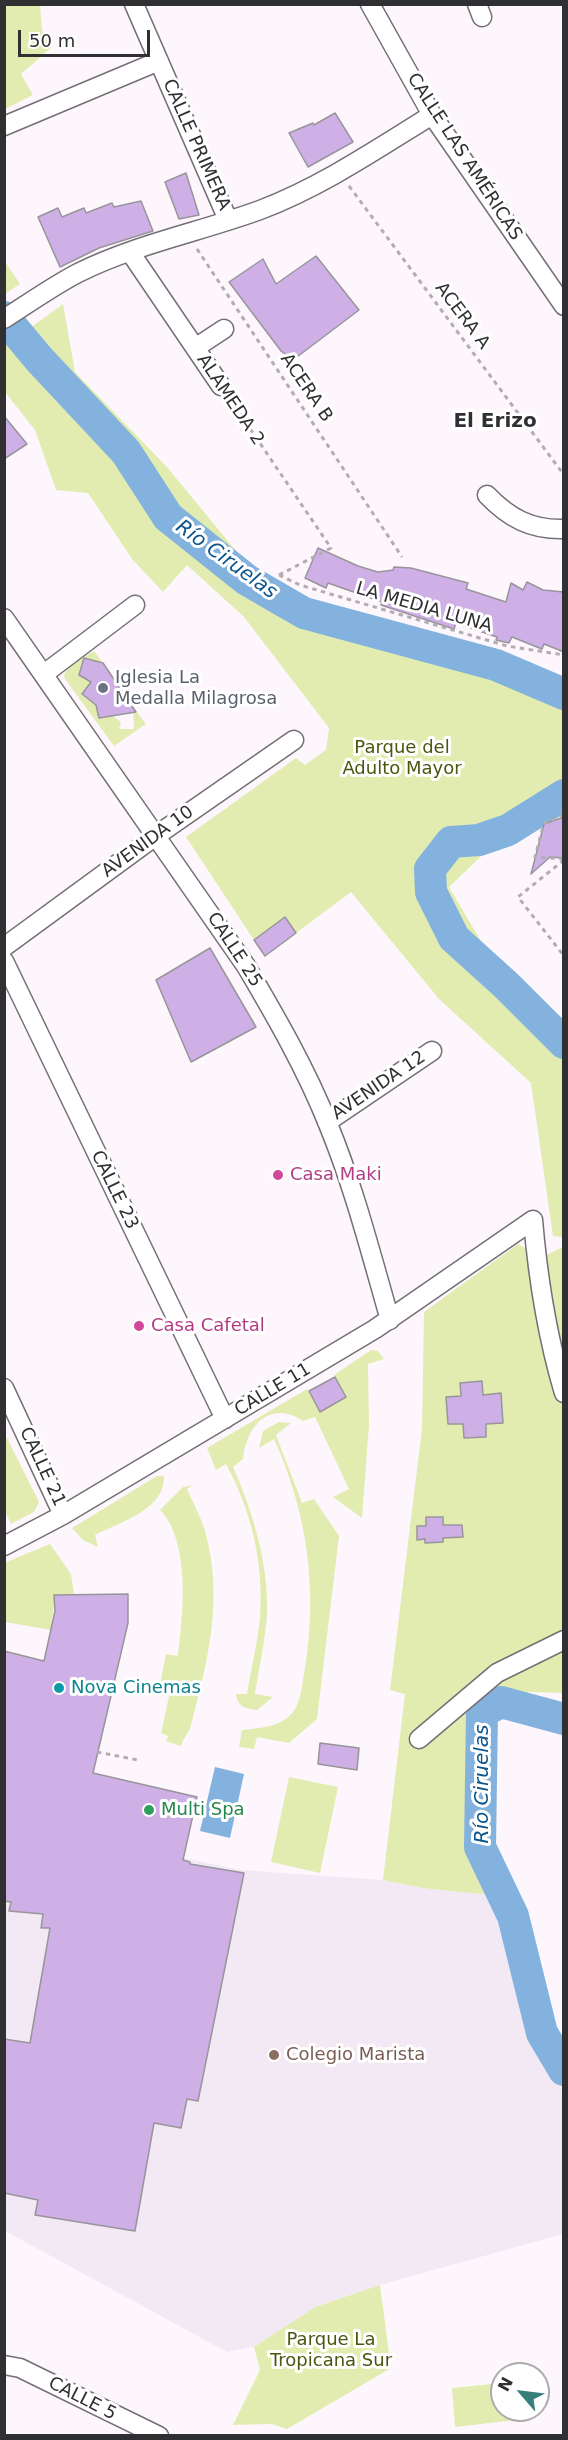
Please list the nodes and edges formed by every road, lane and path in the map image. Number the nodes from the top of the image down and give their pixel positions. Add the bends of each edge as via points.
1 (134, 4) edge
2 (370, 4) edge
3 (159, 60) junction
4 (432, 116) junction
5 (4, 126) edge
6 (339, 173) junction
7 (228, 220) junction
8 (188, 234) junction
9 (130, 252) junction
10 (564, 306) edge
11 (4, 319) edge
12 (224, 329) dead end
13 (195, 348) junction
14 (221, 386) joint
15 (564, 476) edge
16 (487, 495) dead end
17 (564, 529) edge
18 (402, 557) dead end
19 (279, 575) joint
20 (135, 605) dead end
21 (4, 618) edge
22 (564, 655) edge
23 (44, 674) junction
24 (294, 740) dead end
25 (564, 815) edge
26 (157, 835) junction
27 (564, 860) edge
28 (4, 947) edge
29 (564, 956) edge
30 (4, 961) edge
31 (432, 1051) dead end
32 (327, 1122) junction
33 (390, 1320) junction
34 (4, 1388) edge
35 (564, 1393) edge
36 (225, 1419) junction
37 (63, 1515) junction
38 (4, 1546) edge
39 (564, 1640) edge
40 (419, 1740) dead end
41 (97, 1752) dead end
42 (138, 1760) dead end
43 (4, 2365) edge
44 (159, 2436) edge

1 - 3 street, CALLE PRIMERA
2 - 4 street, CALLE LAS AMÉRICAS
3 - 5 street
3 - 7 street, CALLE PRIMERA
4 - 6 street
4 - 10 street, CALLE LAS AMÉRICAS
6 - 7 street via 260,210
6 - 15 path, ACERA A
7 - 8 street
8 - 9 street
8 - 18 path, ACERA B
9 - 11 street via 78,273
9 - 13 street, ALAMEDA 2
12 - 13 street
13 - 14 street, ALAMEDA 2
14 - 19 path, ALAMEDA 2 via 331,548
16 - 17 street via 519,522
19 - 22 path, LA MEDIA LUNA via 300,585 507,646
20 - 23 street
21 - 23 street, CALLE 25
23 - 26 street, CALLE 25
24 - 26 street, AVENIDA 10
25 - 27 path via 544,823 535,857
26 - 28 street, AVENIDA 10
26 - 32 street, CALLE 25 via 277,1018
27 - 29 path via 518,897
30 - 36 street, CALLE 23
31 - 32 street, AVENIDA 12
32 - 33 street, CALLE 25 via 349,1180
33 - 35 street, CALLE 11 via 533,1220 538,1282
33 - 36 street, CALLE 11
34 - 37 street, CALLE 21
36 - 37 street, CALLE 11
37 - 38 street, CALLE 11
39 - 40 street via 497,1673
41 - 42 path
43 - 44 street, CALLE 5 via 20,2368

